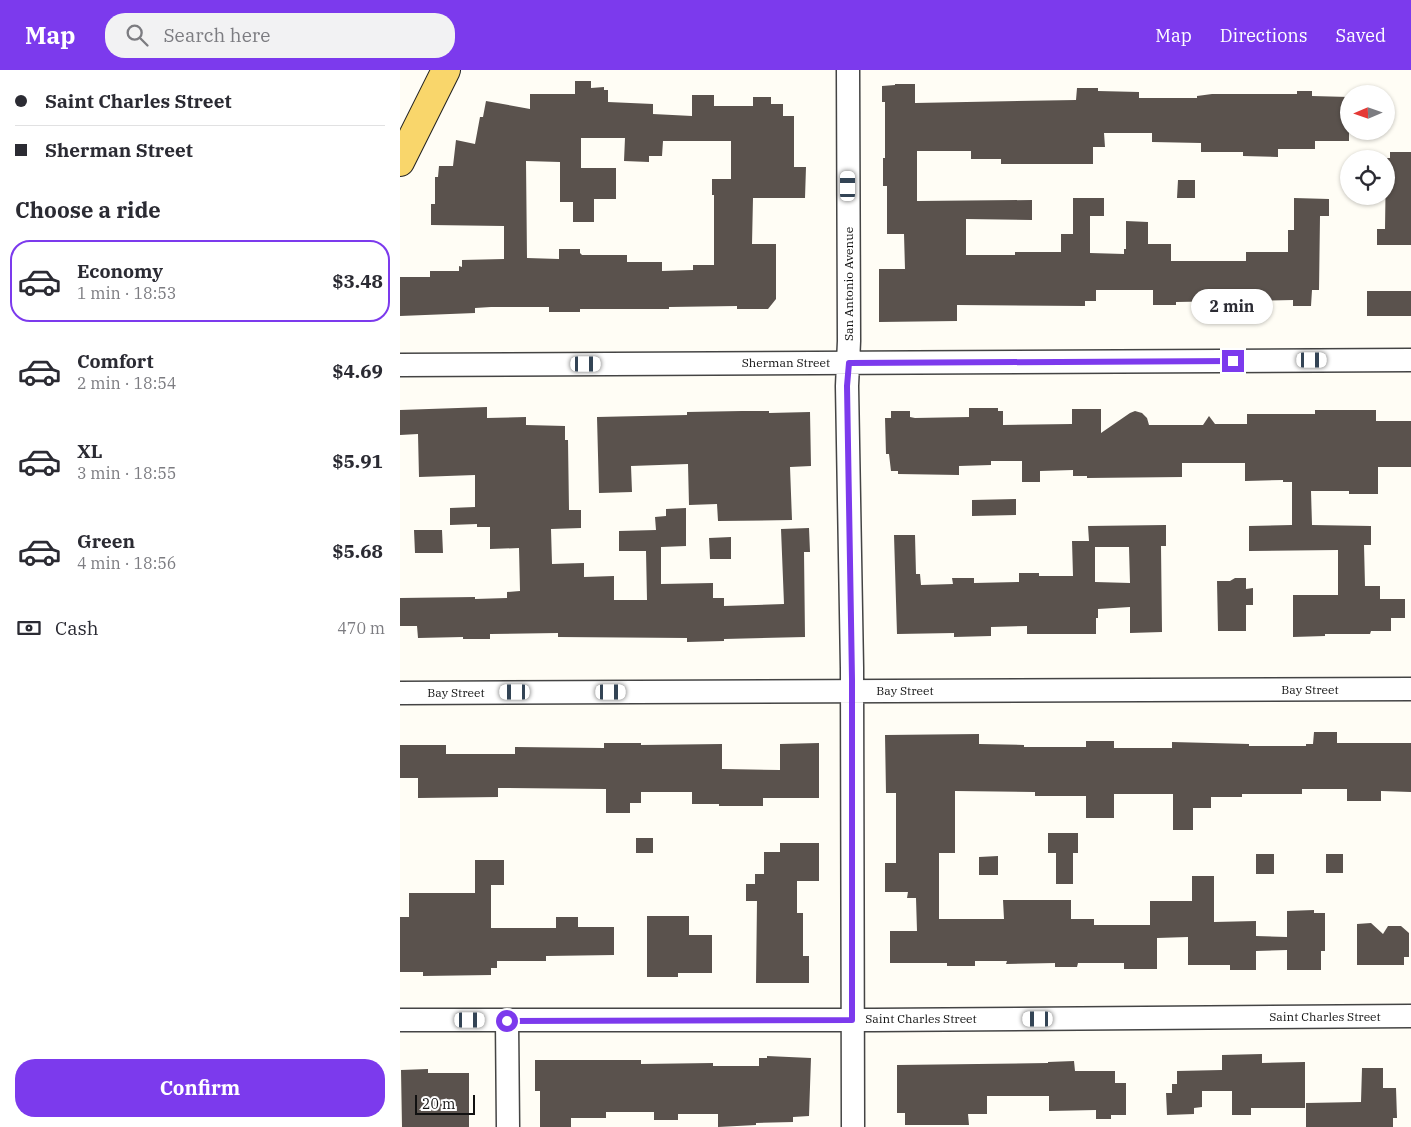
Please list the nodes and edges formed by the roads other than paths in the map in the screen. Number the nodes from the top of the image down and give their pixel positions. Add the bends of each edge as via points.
1 (446, 70) edge
2 (848, 70) edge
3 (400, 162) edge
4 (1411, 360) edge
5 (849, 363) junction
6 (400, 365) edge
7 (1411, 689) edge
8 (852, 691) junction
9 (400, 693) edge
10 (1411, 1016) edge
11 (400, 1020) edge
12 (852, 1020) junction
13 (507, 1021) junction
14 (508, 1127) edge
15 (853, 1127) edge

1 - 3 main road
2 - 5 street, San Antonio Avenue
4 - 5 street, Sherman Street
5 - 6 street, Sherman Street
5 - 8 street, San Antonio Avenue
7 - 8 street, Bay Street
8 - 9 street, Bay Street
8 - 12 street, San Antonio Avenue
10 - 12 street, Saint Charles Street
11 - 13 street, Saint Charles Street
12 - 13 street, Saint Charles Street
12 - 15 street, San Antonio Avenue
13 - 14 street

